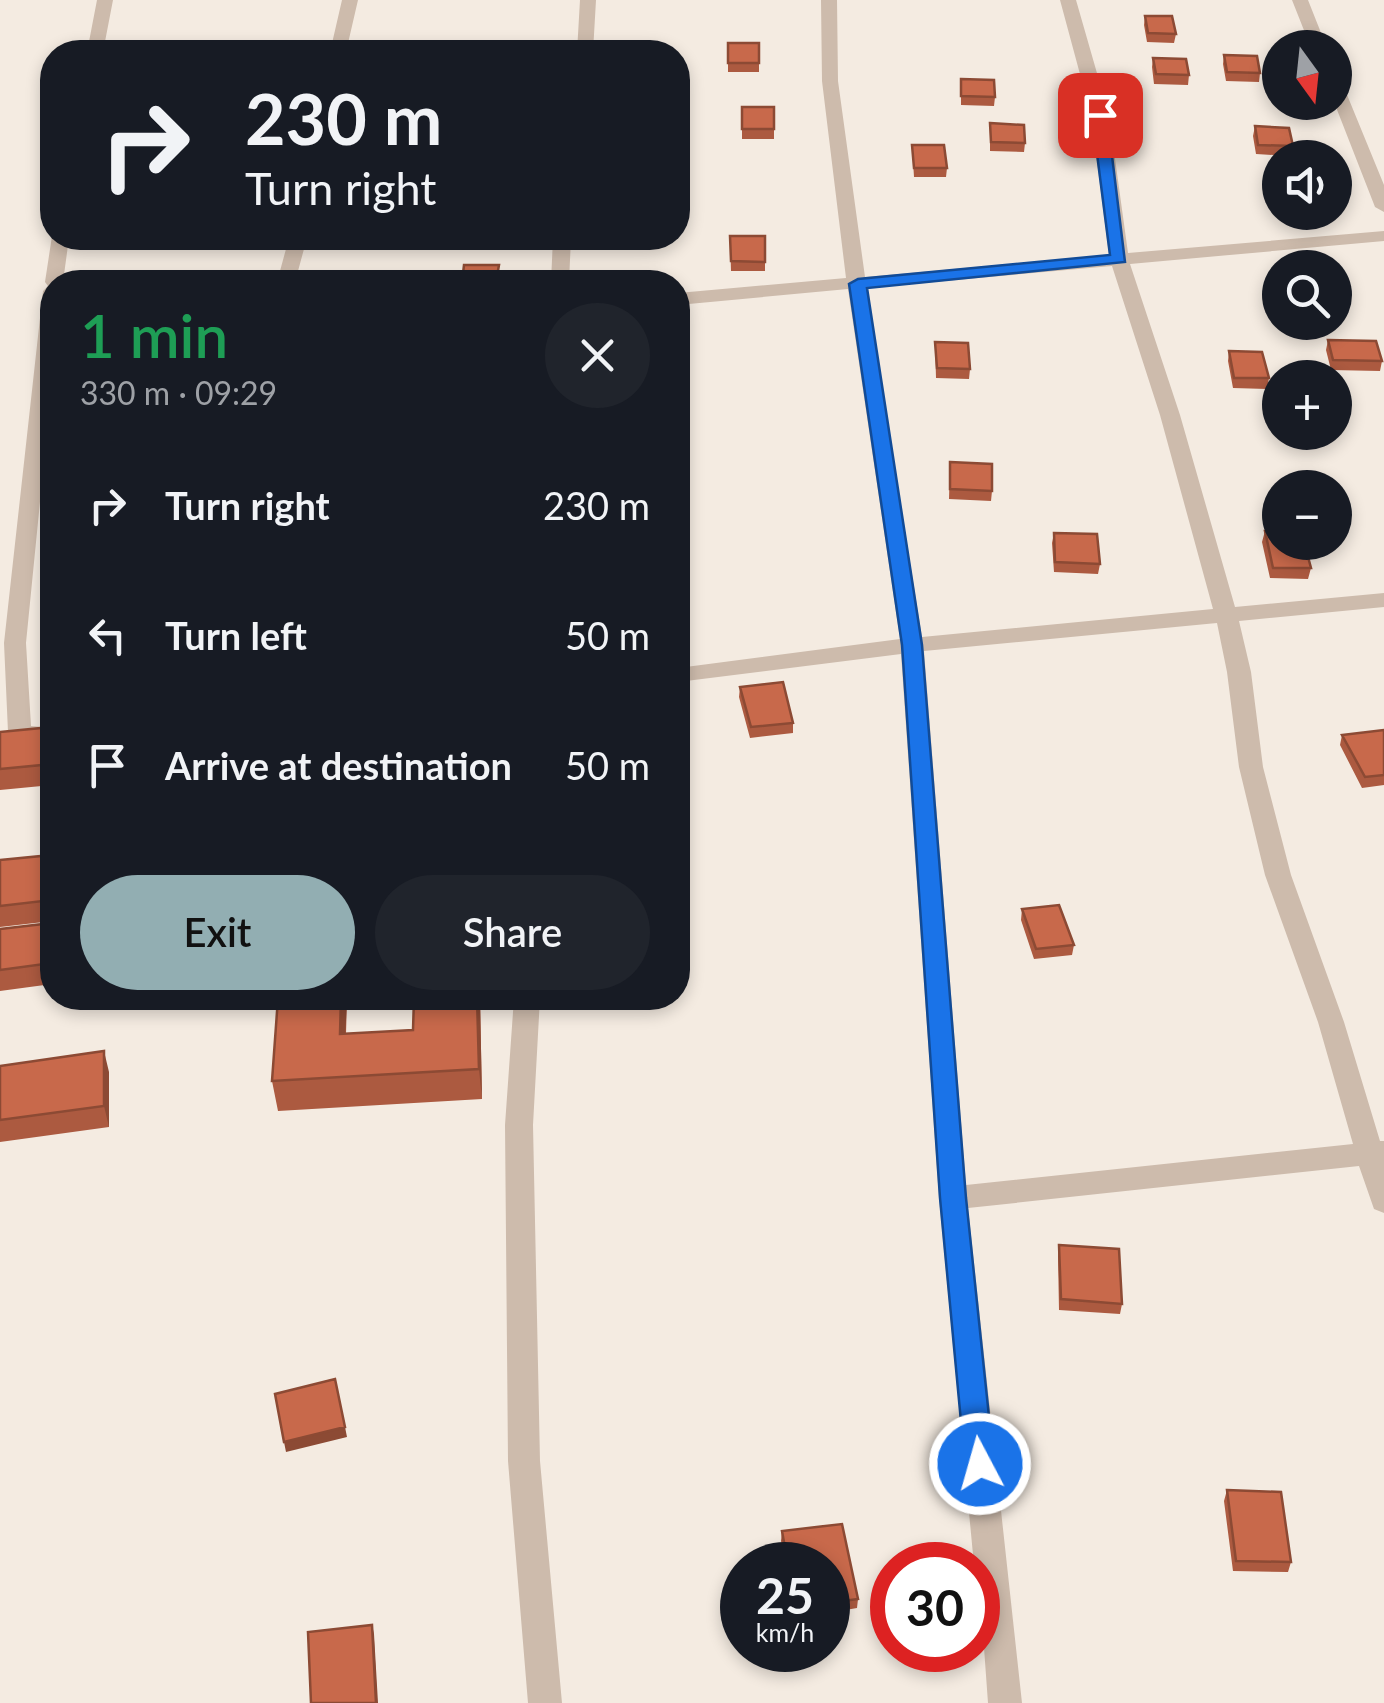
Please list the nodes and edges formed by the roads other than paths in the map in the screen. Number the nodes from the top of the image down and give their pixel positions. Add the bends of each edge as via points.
1 (105, 0) edge
2 (350, 0) edge
3 (588, 0) edge
4 (829, 0) edge
5 (1068, 0) edge
6 (1300, 0) edge
7 (1312, 30) edge
8 (97, 40) edge
9 (341, 40) edge
10 (586, 40) edge
11 (1349, 120) edge
12 (1384, 207) edge
13 (1384, 236) edge
14 (1119, 259) junction
15 (858, 284) junction
16 (690, 298) edge
17 (40, 405) edge
18 (1384, 600) edge
19 (1227, 618) junction
20 (912, 645) junction
21 (690, 673) edge
22 (10, 734) edge
23 (40, 735) edge
24 (526, 1010) edge
25 (1376, 1153) edge
26 (953, 1198) junction
27 (1384, 1201) edge
28 (546, 1703) edge
29 (1005, 1703) edge

1 - 8 street
2 - 9 street
3 - 10 street
4 - 15 street via 836,140
5 - 14 street via 1100,115
6 - 7 street
11 - 12 street
13 - 14 street
14 - 15 street
14 - 19 street
15 - 16 street
15 - 20 street
17 - 22 street
18 - 19 street
19 - 20 street
19 - 25 street via 1278,875
20 - 21 street
20 - 26 street
22 - 23 street
24 - 28 street via 520,1126 524,1461
25 - 26 street
25 - 27 street
26 - 29 street

